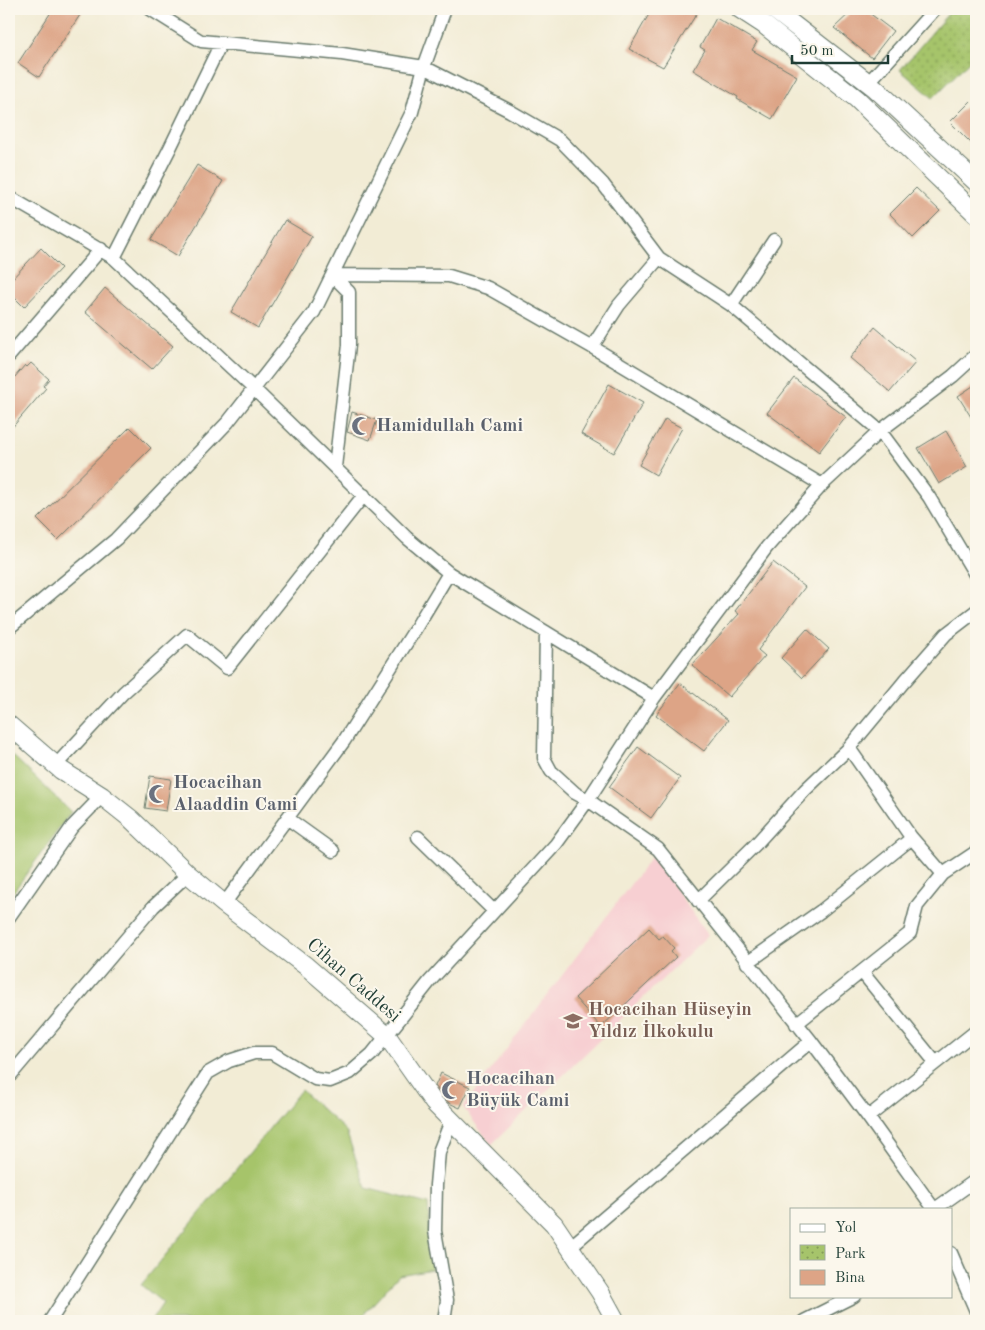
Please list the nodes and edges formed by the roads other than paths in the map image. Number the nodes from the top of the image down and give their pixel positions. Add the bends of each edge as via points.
1 (150, 9) edge
2 (445, 9) edge
3 (740, 9) edge
4 (773, 9) edge
5 (935, 9) edge
6 (221, 43) junction
7 (424, 67) junction
8 (868, 83) junction
9 (976, 182) edge
10 (9, 197) edge
11 (976, 214) edge
12 (774, 240) dead end
13 (101, 249) junction
14 (114, 258) junction
15 (659, 258) junction
16 (332, 274) junction
17 (731, 305) junction
18 (592, 347) junction
19 (976, 355) edge
20 (9, 356) edge
21 (254, 389) junction
22 (880, 431) junction
23 (334, 467) junction
24 (822, 485) junction
25 (364, 495) junction
26 (450, 573) junction
27 (976, 576) edge
28 (976, 611) edge
29 (9, 628) edge
30 (546, 632) junction
31 (654, 698) junction
32 (9, 725) edge
33 (849, 748) junction
34 (56, 765) junction
35 (102, 796) junction
36 (588, 800) junction
37 (287, 818) junction
38 (418, 837) dead end
39 (912, 838) junction
40 (333, 850) dead end
41 (976, 852) edge
42 (188, 874) junction
43 (943, 874) junction
44 (698, 901) junction
45 (224, 904) junction
46 (494, 911) junction
47 (9, 917) edge
48 (747, 963) junction
49 (862, 972) junction
50 (796, 1024) junction
51 (976, 1031) edge
52 (387, 1036) junction
53 (811, 1041) junction
54 (935, 1062) junction
55 (9, 1077) edge
56 (868, 1117) junction
57 (451, 1121) junction
58 (976, 1180) edge
59 (933, 1208) edge
60 (935, 1208) edge
61 (570, 1247) junction
62 (952, 1255) edge
63 (850, 1298) edge
64 (976, 1311) edge
65 (50, 1321) edge
66 (444, 1321) edge
67 (616, 1321) edge
68 (804, 1321) edge

1 - 6 street via 200,41
2 - 7 street
3 - 11 street via 857,98
4 - 8 street
5 - 8 street
6 - 7 street via 342,54
6 - 14 street
7 - 15 street via 560,140 603,184
7 - 16 street via 412,112
8 - 9 street
10 - 13 street
12 - 17 street
13 - 14 street
13 - 20 street
14 - 21 street
15 - 17 street
15 - 18 street via 619,306
16 - 18 street via 449,276 488,288
16 - 21 street via 314,312
16 - 23 street via 349,292 350,345
17 - 22 street
18 - 24 street
19 - 22 street
21 - 23 street
21 - 29 street via 228,422 116,539
22 - 24 street
22 - 27 street via 929,498
23 - 25 street
24 - 31 street via 767,547
25 - 26 street via 407,538
25 - 34 street via 227,668 187,635 123,693
26 - 30 street
26 - 37 street via 344,741
28 - 33 street via 946,634
30 - 31 street
30 - 36 street via 544,758 551,771 575,793
31 - 36 street
32 - 34 street, Cihan Caddesi
33 - 39 street
33 - 44 street
34 - 35 street, Cihan Caddesi
35 - 42 street, Cihan Caddesi via 131,818
35 - 47 street via 72,827
36 - 44 street via 658,849
36 - 46 street via 556,844
37 - 40 street
37 - 45 street
38 - 46 street
39 - 43 street
39 - 48 street via 821,911
41 - 43 street
42 - 45 street, Cihan Caddesi
42 - 55 street via 153,908
43 - 49 street via 917,906 910,934
44 - 48 street
45 - 52 street, Cihan Caddesi via 306,966
46 - 52 street via 430,981
48 - 50 street
49 - 50 street
49 - 54 street
50 - 53 street
51 - 54 street
52 - 57 street, Cihan Caddesi via 434,1103
52 - 65 street via 350,1072 330,1081 315,1079 272,1053 254,1053 229,1061 208,1073
53 - 56 street
53 - 61 street
54 - 56 street
56 - 59 street
57 - 61 street, Cihan Caddesi via 554,1224
57 - 66 street via 439,1152 436,1186 435,1231 447,1300
58 - 60 street
61 - 67 street, Cihan Caddesi
62 - 64 street
63 - 68 street

